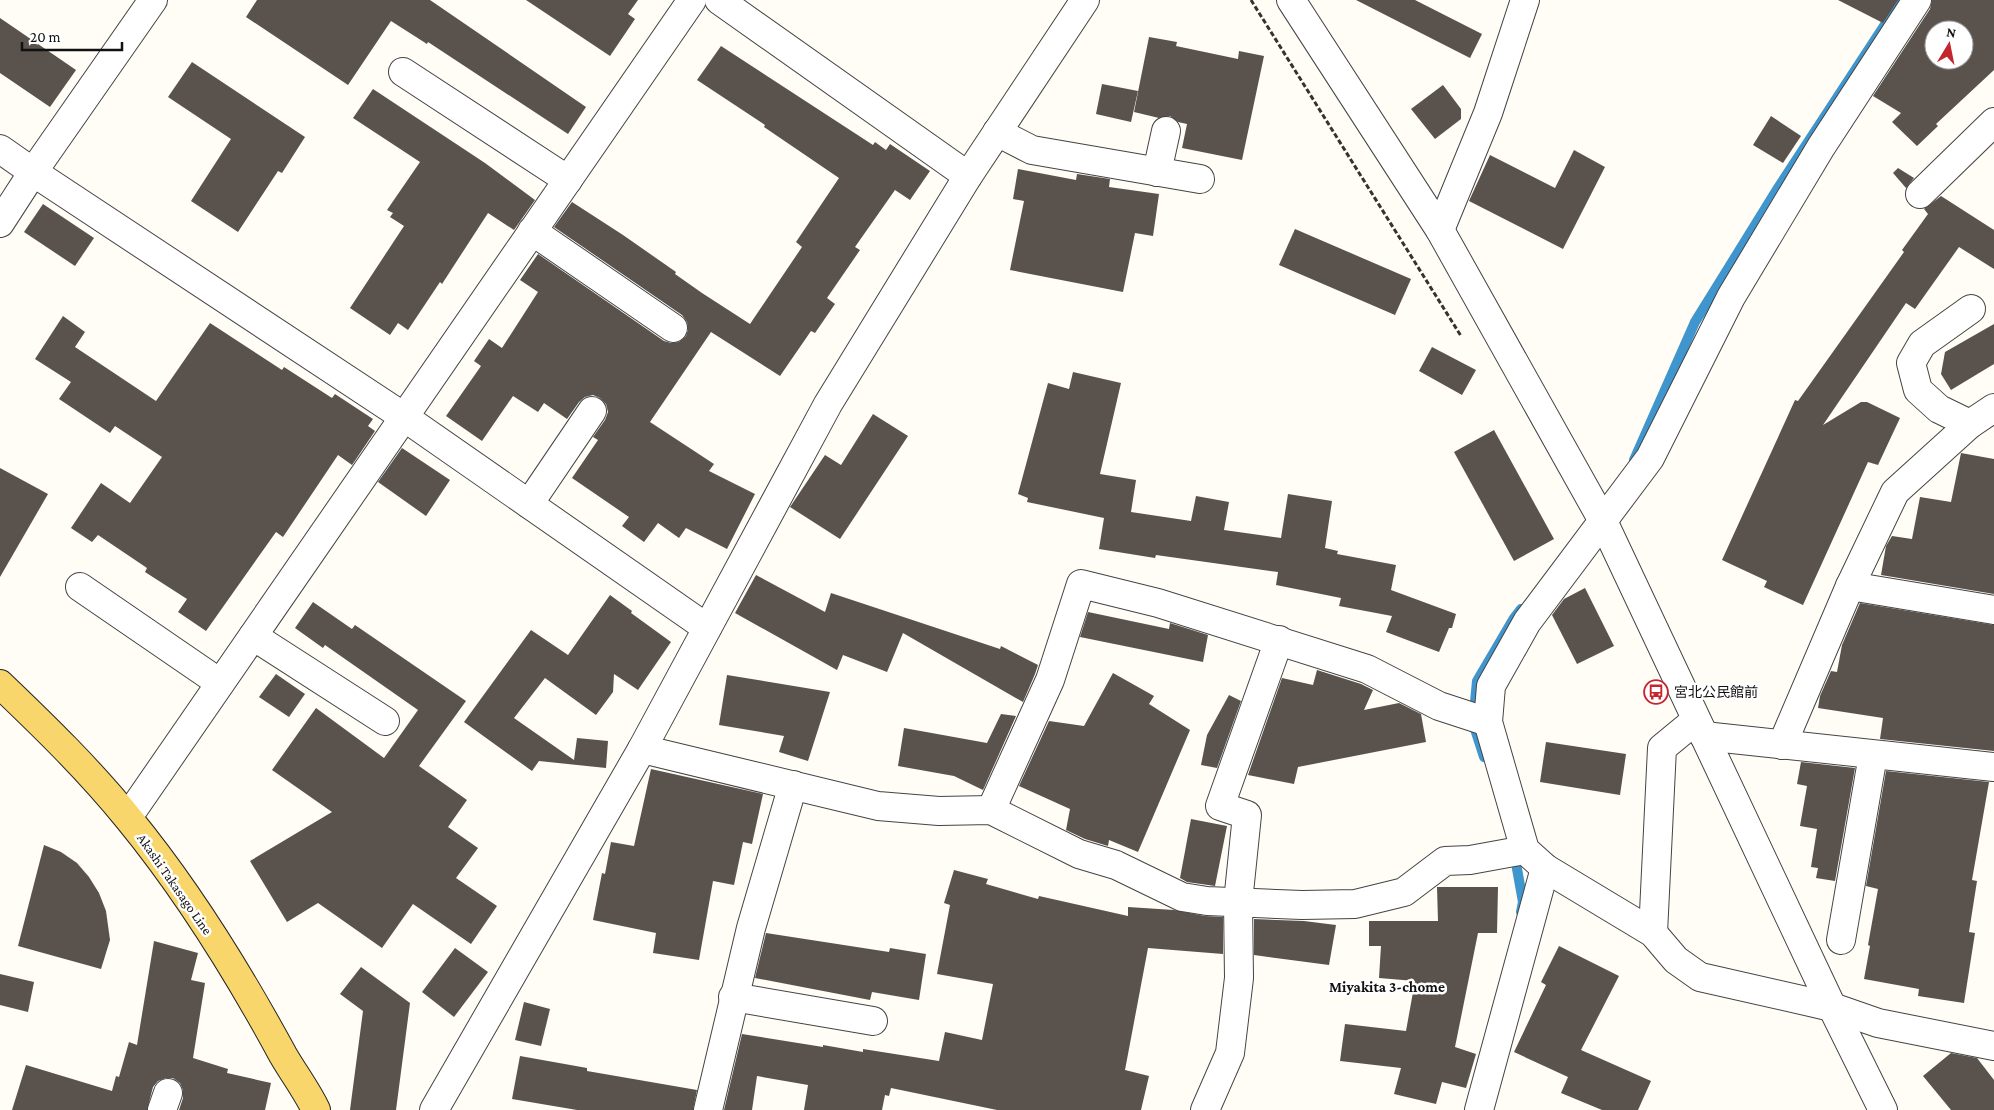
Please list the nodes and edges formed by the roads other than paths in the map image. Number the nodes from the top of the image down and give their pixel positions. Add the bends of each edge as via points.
1 (153, 0) edge
2 (692, 0) edge
3 (720, 0) edge
4 (1085, 0) edge
5 (1291, 0) edge
6 (1526, 0) edge
7 (1917, 0) edge
8 (403, 72) dead end
9 (1992, 128) edge
10 (1166, 131) dead end
11 (997, 132) junction
12 (0, 148) edge
13 (32, 172) junction
14 (1157, 172) junction
15 (968, 176) junction
16 (568, 180) junction
17 (1200, 180) dead end
18 (1920, 194) dead end
19 (0, 223) edge
20 (1440, 230) junction
21 (532, 231) junction
22 (1971, 309) dead end
23 (673, 328) dead end
24 (1994, 408) edge
25 (592, 411) dead end
26 (404, 417) junction
27 (1970, 424) junction
28 (529, 504) junction
29 (1603, 521) junction
30 (1850, 586) junction
31 (80, 587) dead end
32 (1994, 610) edge
33 (707, 628) junction
34 (253, 636) junction
35 (1279, 640) junction
36 (220, 683) junction
37 (0, 684) edge
38 (384, 721) dead end
39 (1488, 722) junction
40 (1700, 728) junction
41 (1782, 745) junction
42 (642, 749) junction
43 (1873, 755) junction
44 (1994, 767) edge
45 (793, 785) junction
46 (991, 810) junction
47 (128, 818) junction
48 (1535, 859) junction
49 (1238, 902) junction
50 (1653, 933) junction
51 (1841, 940) dead end
52 (733, 997) junction
53 (1832, 1008) junction
54 (873, 1021) dead end
55 (1993, 1040) edge
56 (310, 1107) edge
57 (434, 1110) edge
58 (708, 1110) edge
59 (1205, 1110) edge
60 (1478, 1110) edge
61 (1883, 1110) edge

1 - 13 street
2 - 16 street
3 - 15 street
4 - 11 street
5 - 20 street
6 - 20 street via 1488,113
7 - 29 street via 1821,148 1731,297 1650,458
8 - 16 street
9 - 18 street
10 - 14 street
11 - 14 street via 1032,150
11 - 15 street
12 - 13 street
13 - 19 street
13 - 26 street
14 - 17 street
15 - 33 street via 828,404
16 - 21 street
20 - 29 street
21 - 23 street
21 - 26 street
22 - 27 street via 1922,344 1911,363 1918,390 1939,409
24 - 27 street
25 - 28 street
26 - 28 street
26 - 34 street
27 - 30 street via 1895,492
28 - 33 street
29 - 39 street via 1522,630 1490,686
29 - 40 street
30 - 32 street
30 - 41 street
31 - 36 street
33 - 42 street
34 - 36 street
34 - 38 street
35 - 39 street via 1367,669 1439,706
35 - 46 street via 1158,603 1082,584 1050,680
35 - 49 street via 1220,806 1247,815
36 - 47 street
37 - 47 main road, Akashi Takasago Line via 54,736
39 - 48 street
40 - 41 street
40 - 50 street via 1662,748
40 - 53 street
41 - 43 street
42 - 45 street
42 - 57 street
43 - 44 street
43 - 51 street
45 - 46 street via 878,806 939,811
45 - 52 street
46 - 49 street via 1079,854 1116,865 1182,897
47 - 56 main road, Akashi Takasago Line via 184,892 230,964
48 - 49 street via 1445,861 1404,892 1355,904
48 - 50 street
48 - 60 street
49 - 59 street via 1239,978 1230,1053
50 - 53 street via 1676,960 1700,977
52 - 54 street
52 - 58 street
53 - 55 street via 1878,1023
53 - 61 street

